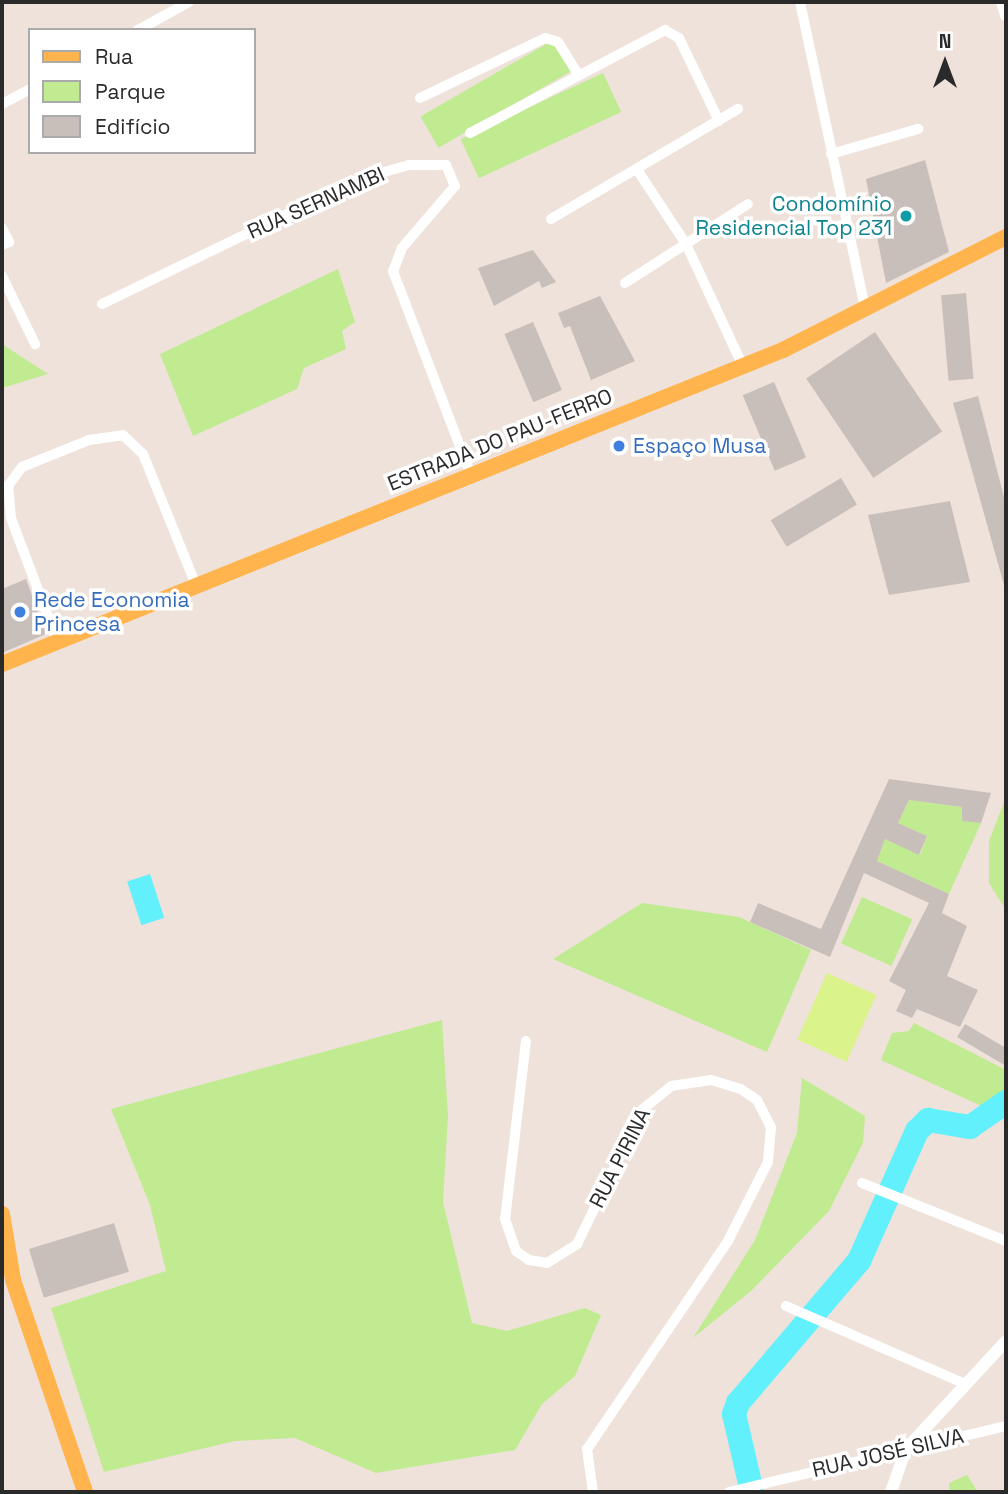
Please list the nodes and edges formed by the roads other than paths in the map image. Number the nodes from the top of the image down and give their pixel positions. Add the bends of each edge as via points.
1 (189, 2) edge
2 (800, 2) edge
3 (1002, 2) edge
4 (1006, 15) edge
5 (142, 28) edge
6 (577, 72) junction
7 (28, 90) edge
8 (420, 98) dead end
9 (2, 104) edge
10 (738, 109) dead end
11 (719, 121) junction
12 (919, 129) dead end
13 (470, 133) dead end
14 (831, 154) junction
15 (638, 171) junction
16 (748, 204) dead end
17 (551, 219) dead end
18 (2, 228) edge
19 (1006, 237) edge
20 (685, 244) junction
21 (2, 245) edge
22 (2, 276) edge
23 (625, 283) dead end
24 (102, 304) dead end
25 (865, 308) junction
26 (35, 344) dead end
27 (743, 366) junction
28 (471, 475) junction
29 (196, 585) junction
30 (57, 639) junction
31 (2, 664) edge
32 (526, 1041) dead end
33 (862, 1183) dead end
34 (2, 1214) edge
35 (1006, 1241) edge
36 (786, 1306) dead end
37 (1006, 1341) edge
38 (965, 1384) junction
39 (1006, 1426) edge
40 (906, 1449) junction
41 (733, 1491) edge
42 (85, 1492) edge
43 (593, 1492) edge
44 (891, 1492) edge

1 - 5 street
2 - 14 street
3 - 4 street
6 - 8 street via 558,41 545,38
6 - 11 street via 654,32 671,32
6 - 13 street
7 - 9 street
10 - 11 street
11 - 15 street
12 - 14 street
14 - 25 street
15 - 17 street
15 - 20 street
16 - 20 street
18 - 21 street via 9,242
19 - 25 main road, ESTRADA DO PAU-FERRO
20 - 23 street
20 - 27 street
22 - 26 street
24 - 28 street, RUA SERNAMBI via 359,180 409,165 446,165 455,186 401,248 393,271
25 - 27 main road, ESTRADA DO PAU-FERRO
27 - 28 main road, ESTRADA DO PAU-FERRO
28 - 29 main road, ESTRADA DO PAU-FERRO
29 - 30 main road, ESTRADA DO PAU-FERRO
29 - 30 street via 133,441 109,434 78,444 22,467 8,486 12,518
30 - 31 main road, ESTRADA DO PAU-FERRO
32 - 43 street, RUA PIRINA via 505,1219 516,1251 529,1260 547,1263 577,1244 643,1109 671,1086 711,1080 741,1089 757,1100 771,1127 768,1162 728,1241 587,1449
33 - 35 street
34 - 42 main road via 13,1280
36 - 38 street
37 - 38 street
38 - 40 street
39 - 40 street, RUA JOSÉ SILVA
40 - 41 street, RUA JOSÉ SILVA
40 - 44 street

